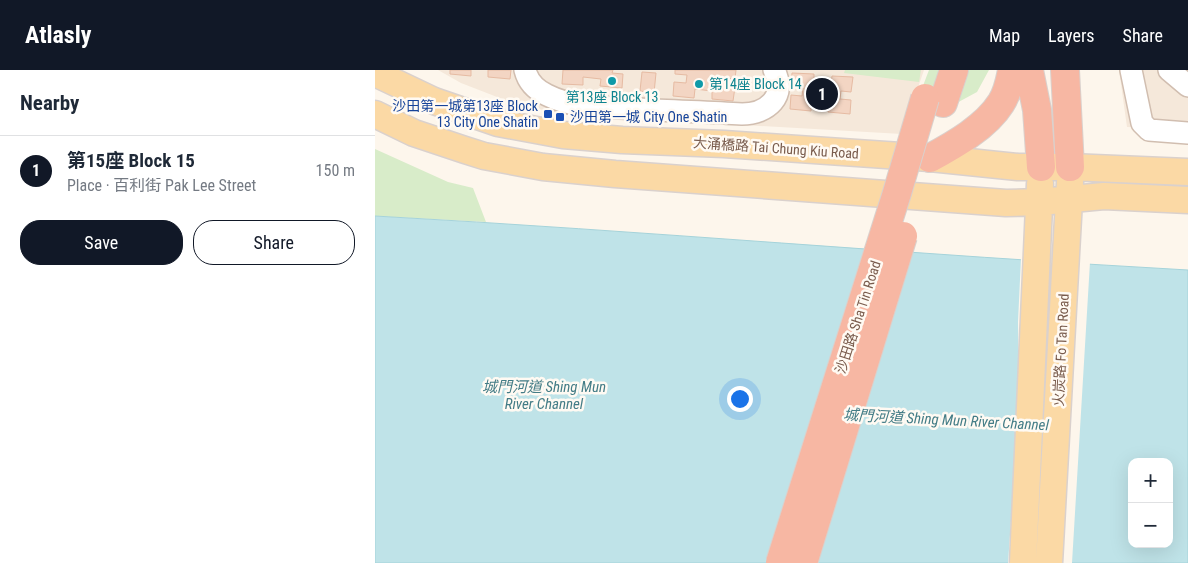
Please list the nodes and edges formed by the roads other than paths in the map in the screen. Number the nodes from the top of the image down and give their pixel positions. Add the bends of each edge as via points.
1 (525, 70) edge
2 (774, 70) edge
3 (935, 70) edge
4 (955, 70) edge
5 (1012, 70) edge
6 (1029, 70) edge
7 (1065, 70) edge
8 (1131, 70) edge
9 (1169, 70) edge
10 (375, 73) edge
11 (1188, 86) edge
12 (375, 114) edge
13 (1188, 133) edge
14 (930, 158) junction
15 (1041, 167) junction
16 (1071, 167) junction
17 (1188, 172) edge
18 (1070, 199) junction
19 (1188, 200) edge
20 (1040, 202) junction
21 (779, 563) edge
22 (803, 563) edge
23 (1023, 563) edge
24 (1049, 563) edge

1 - 2 street via 536,89 562,101 601,107 742,114 759,112 771,104 778,87
3 - 21 highway, 沙田路 Sha Tin Road, bridge
4 - 22 highway, 沙田路 Sha Tin Road, bridge
5 - 14 highway via 1001,103 992,114 967,136
6 - 15 highway via 1037,110
7 - 16 highway
8 - 13 street via 1142,122 1149,130
9 - 11 street
10 - 14 main road, 大涌橋路 Tai Chung Kiu Road via 457,109 498,123 547,133
12 - 20 main road via 414,133 484,156 543,167 1006,203
14 - 15 main road, 大涌橋路 Tai Chung Kiu Road via 1018,168
15 - 16 main road, 大涌橋路 Tai Chung Kiu Road
15 - 20 main road, 火炭路 Fo Tan Road
16 - 17 main road, 大涌橋路 Tai Chung Kiu Road
16 - 18 main road, 火炭路 Fo Tan Road
18 - 19 main road via 1104,196
18 - 20 main road
18 - 24 main road, 火炭路 Fo Tan Road
20 - 23 main road, 火炭路 Fo Tan Road

